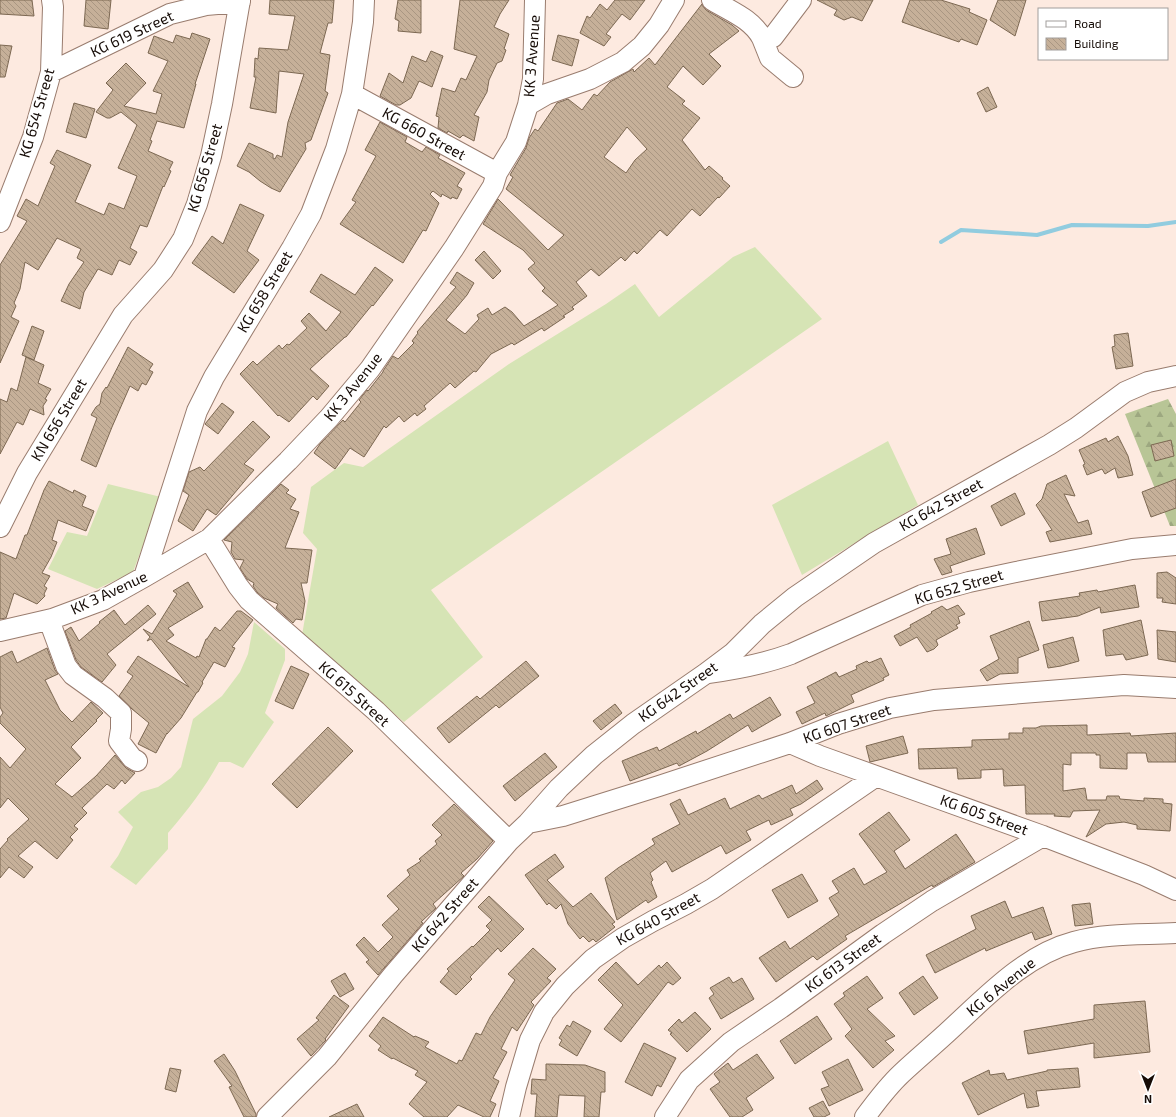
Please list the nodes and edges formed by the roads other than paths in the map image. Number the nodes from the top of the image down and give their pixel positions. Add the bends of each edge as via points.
1 (52, 0) edge
2 (364, 0) edge
3 (535, 0) edge
4 (674, 0) edge
5 (712, 0) edge
6 (801, 0) edge
7 (240, 1) edge
8 (762, 38) junction
9 (51, 72) junction
10 (793, 77) dead end
11 (533, 79) junction
12 (590, 79) junction
13 (352, 94) junction
14 (528, 106) junction
15 (497, 173) junction
16 (0, 222) edge
17 (123, 315) joint
18 (1176, 376) edge
19 (0, 527) edge
20 (209, 539) junction
21 (1176, 545) edge
22 (144, 578) junction
23 (49, 620) junction
24 (0, 631) edge
25 (705, 674) junction
26 (1176, 688) edge
27 (790, 743) junction
28 (137, 761) dead end
29 (875, 777) junction
30 (528, 823) junction
31 (1043, 836) junction
32 (509, 841) junction
33 (1176, 890) edge
34 (1176, 934) edge
35 (267, 1117) edge
36 (509, 1117) edge
37 (665, 1117) edge
38 (865, 1117) edge

1 - 9 street, KG 654 Street
2 - 13 street, KG 658 Street
3 - 11 street, KK 3 Avenue
4 - 12 street via 642,46 623,62
5 - 8 street via 750,23
6 - 8 street via 773,37
7 - 9 street, KG 619 Street via 206,5 170,14
7 - 17 street, KG 656 Street via 211,156 197,204 183,239 163,270
8 - 10 street via 770,58
9 - 16 street, KG 654 Street via 33,137
11 - 12 street
11 - 14 street, KK 3 Avenue
12 - 14 street via 547,94
13 - 15 street, KG 660 Street
13 - 22 street, KG 658 Street via 336,149 311,214 214,377 197,412
14 - 15 street, KK 3 Avenue via 516,142
15 - 20 street, KK 3 Avenue via 493,186 454,248 370,369 329,418
17 - 19 street, KN 656 Street via 27,473
18 - 25 street, KG 642 Street via 1148,382 1125,392 1049,445 874,543 795,597 762,624 733,653
20 - 22 street, KK 3 Avenue
20 - 32 street, KG 615 Street via 249,600 376,711
21 - 25 street, KG 652 Street via 1132,549 969,582 922,595 778,659
22 - 23 street, KK 3 Avenue via 102,600
23 - 24 street, KK 3 Avenue
23 - 28 street via 66,666 73,675 121,713 119,741
25 - 30 street, KG 642 Street via 633,724 594,755 559,788
26 - 27 street, KG 607 Street via 1124,685 934,700 890,708 838,724
27 - 29 street, KG 605 Street
27 - 30 street, KG 607 Street via 563,816
29 - 31 street, KG 605 Street
29 - 36 street, KG 640 Street via 712,889 622,938 593,959 565,986 544,1012 530,1040
30 - 32 street, KG 642 Street
31 - 33 street, KG 605 Street
31 - 37 street, KG 613 Street via 932,901 731,1042 689,1080
32 - 35 street, KG 642 Street via 392,975 327,1057
34 - 38 street, KG 6 Avenue via 1098,937 1050,950 991,992 901,1074

